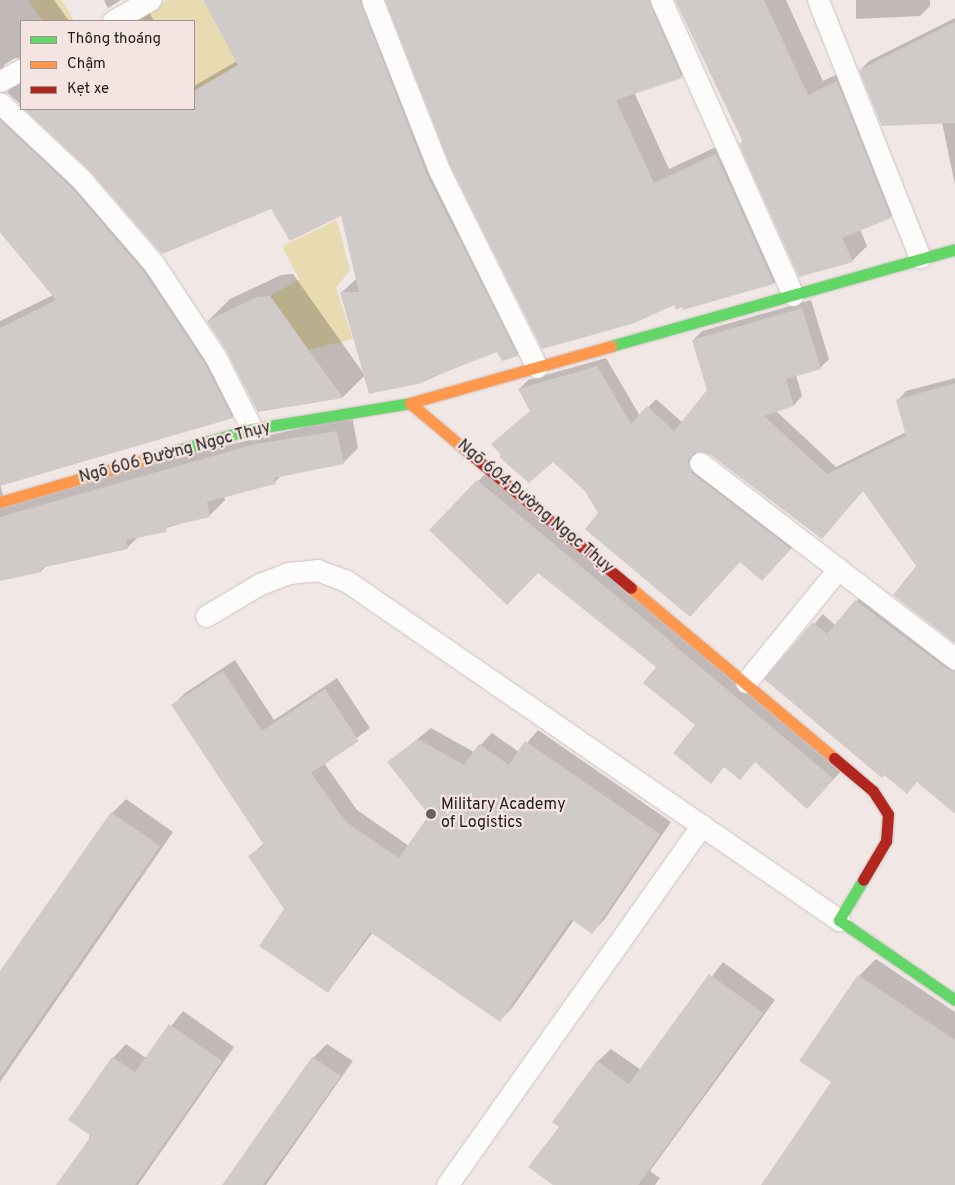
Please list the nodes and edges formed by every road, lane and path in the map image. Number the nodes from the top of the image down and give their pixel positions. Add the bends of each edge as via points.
1 (150, 0) edge
2 (372, 0) edge
3 (661, 0) edge
4 (818, 0) edge
5 (115, 20) edge
6 (20, 71) edge
7 (0, 81) edge
8 (0, 103) edge
9 (955, 249) edge
10 (920, 257) junction
11 (793, 295) junction
12 (537, 367) junction
13 (410, 403) junction
14 (252, 429) junction
15 (700, 463) dead end
16 (0, 502) edge
17 (838, 569) junction
18 (206, 616) dead end
19 (955, 659) edge
20 (746, 682) junction
21 (702, 825) junction
22 (839, 920) junction
23 (955, 1000) edge
24 (447, 1185) edge

1 - 5 lane
2 - 12 lane via 439,170
3 - 11 lane
4 - 10 lane
6 - 7 lane
8 - 14 lane via 81,179 154,264 214,356
9 - 10 street
10 - 11 street
11 - 12 street
12 - 13 street
13 - 14 street, Ngõ 606 Đường Ngọc Thụy
13 - 20 street, Ngõ 604 Đường Ngọc Thụy
14 - 16 street, Ngõ 606 Đường Ngọc Thụy
15 - 17 lane
17 - 19 lane
17 - 20 lane
18 - 21 lane via 260,584 289,573 316,570 345,580
20 - 22 street, Ngõ 604 Đường Ngọc Thụy via 873,791 888,814 886,842
21 - 22 lane
21 - 24 lane
22 - 23 street

